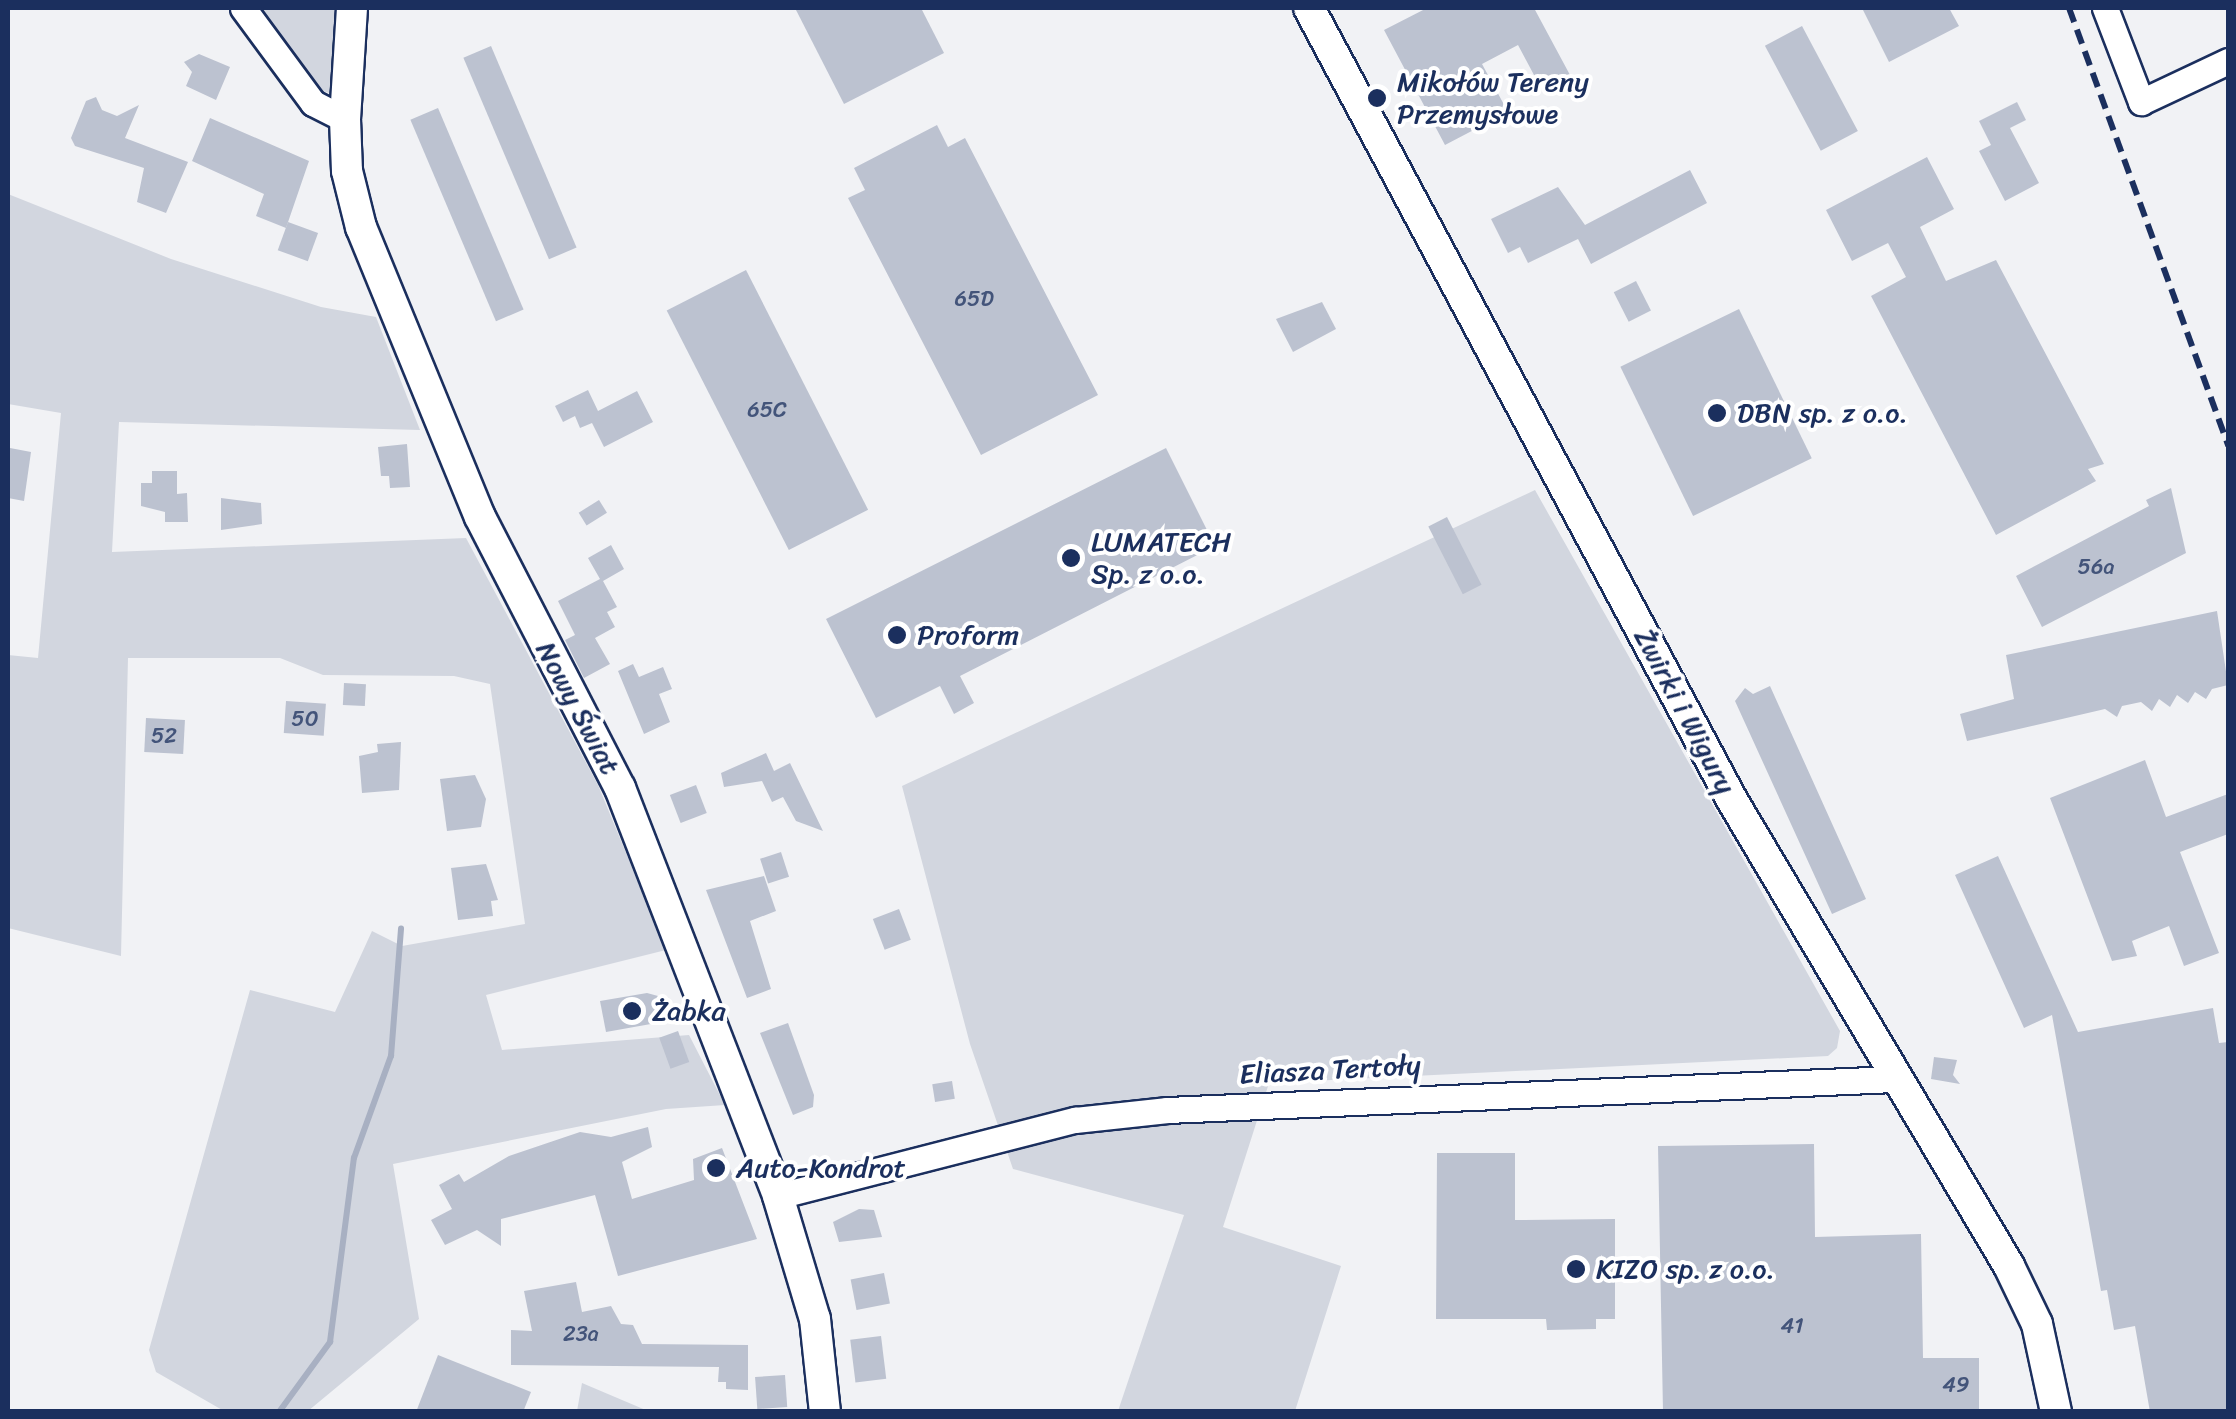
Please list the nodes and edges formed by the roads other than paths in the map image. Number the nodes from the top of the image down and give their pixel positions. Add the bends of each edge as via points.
1 (243, 8) edge
2 (352, 8) edge
3 (1310, 8) edge
4 (2106, 8) edge
5 (2228, 61) edge
6 (345, 119) junction
7 (1894, 1078) junction
8 (778, 1196) junction
9 (825, 1412) edge
10 (2056, 1412) edge

1 - 6 street via 313,103
2 - 6 street, Nowy Świat
3 - 7 street, Żwirki i Wigury via 1732,800
4 - 5 street via 2141,102
6 - 8 street, Nowy Świat via 352,197 392,310 480,517 617,780
7 - 8 street, Eliasza Tertoły via 1166,1110 1057,1124
7 - 10 street, Żwirki i Wigury via 2023,1295 2050,1369
8 - 9 street, Nowy Świat via 815,1319

